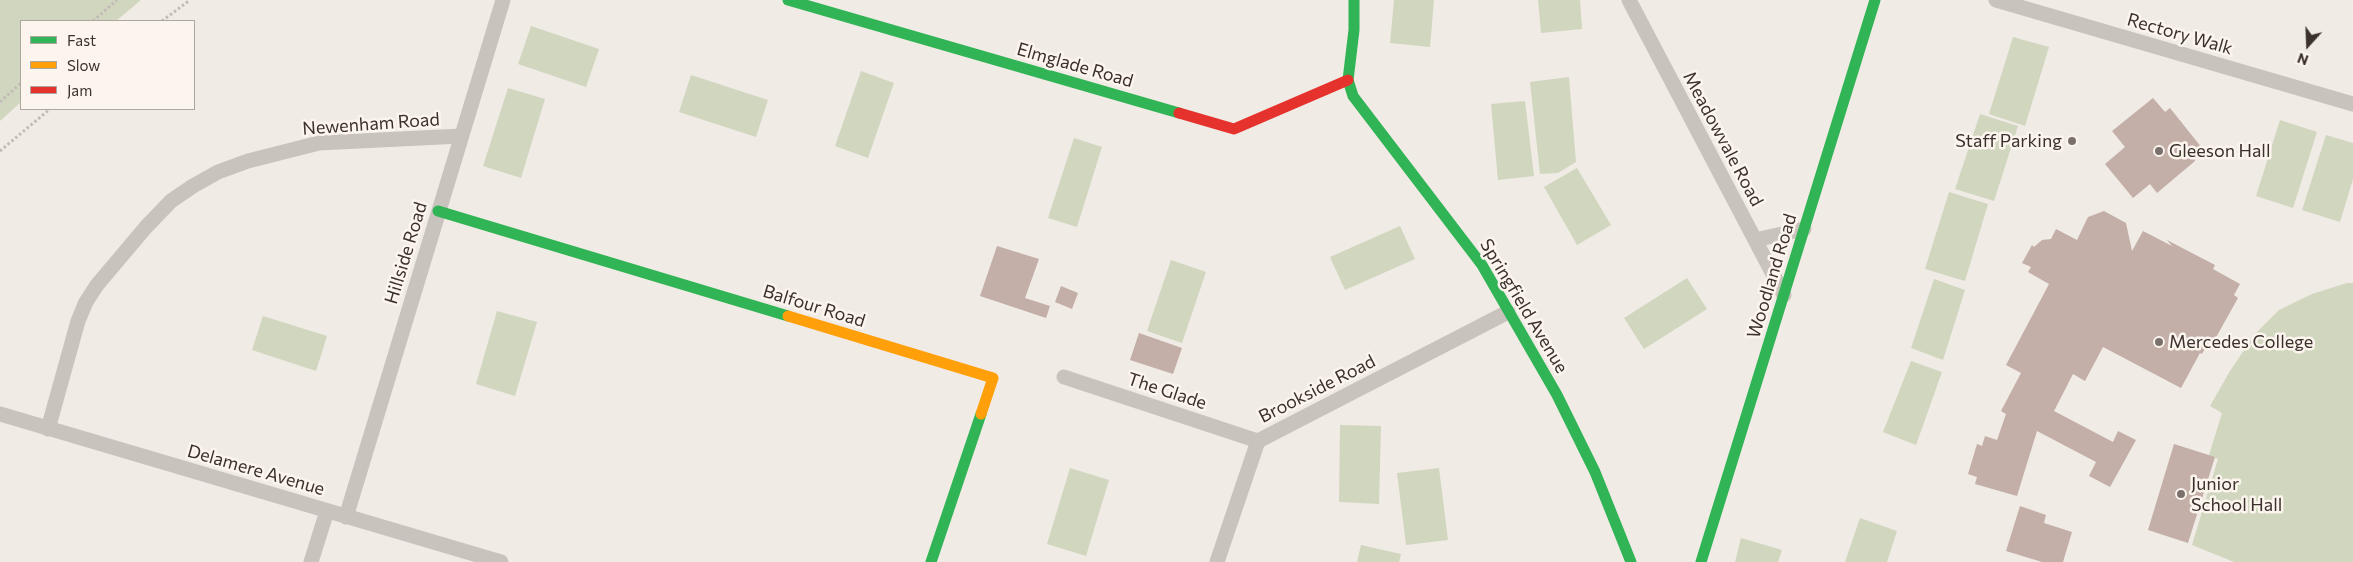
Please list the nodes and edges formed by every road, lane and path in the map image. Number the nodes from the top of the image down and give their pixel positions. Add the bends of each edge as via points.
1 (117, 0) edge
2 (190, 0) edge
3 (503, 0) edge
4 (788, 0) edge
5 (1354, 0) edge
6 (1629, 0) edge
7 (1874, 0) edge
8 (1996, 0) edge
9 (93, 20) edge
10 (163, 20) edge
11 (1348, 80) junction
12 (20, 84) edge
13 (0, 102) edge
14 (2353, 104) edge
15 (49, 110) edge
16 (461, 136) junction
17 (0, 151) edge
18 (438, 212) junction
19 (1804, 229) junction
20 (1755, 240) junction
21 (1784, 295) junction
22 (1508, 312) junction
23 (1064, 377) dead end
24 (0, 414) edge
25 (48, 429) junction
26 (1258, 441) junction
27 (327, 511) junction
28 (346, 517) junction
29 (311, 562) edge
30 (501, 562) edge
31 (931, 562) edge
32 (1217, 562) edge
33 (1631, 562) edge
34 (1701, 562) edge

1 - 9 path
2 - 10 path
3 - 16 street, Hillside Road
4 - 11 street, Elmglade Road via 1234,129
5 - 11 street, Springfield Avenue
6 - 20 street, Meadowvale Road
7 - 19 street, Woodland Road
8 - 14 street, Rectory Walk
11 - 22 street, Springfield Avenue via 1353,96 1366,116 1482,265
12 - 13 path
15 - 17 path
16 - 18 street, Hillside Road
16 - 25 street, Newenham Road via 319,144 248,161 193,186 172,201 146,227 86,302
18 - 28 street, Hillside Road
18 - 31 street, Balfour Road via 994,378
19 - 20 street
19 - 21 street, Woodland Road
20 - 21 street, Meadowvale Road
21 - 34 street, Woodland Road
22 - 26 street, Brookside Road
22 - 33 street, Springfield Avenue via 1557,395 1591,463
23 - 26 street, The Glade
24 - 25 street, Delamere Avenue
25 - 27 street, Delamere Avenue
26 - 32 street, Brookside Road
27 - 28 street, Delamere Avenue
27 - 29 street
28 - 30 street, Delamere Avenue

